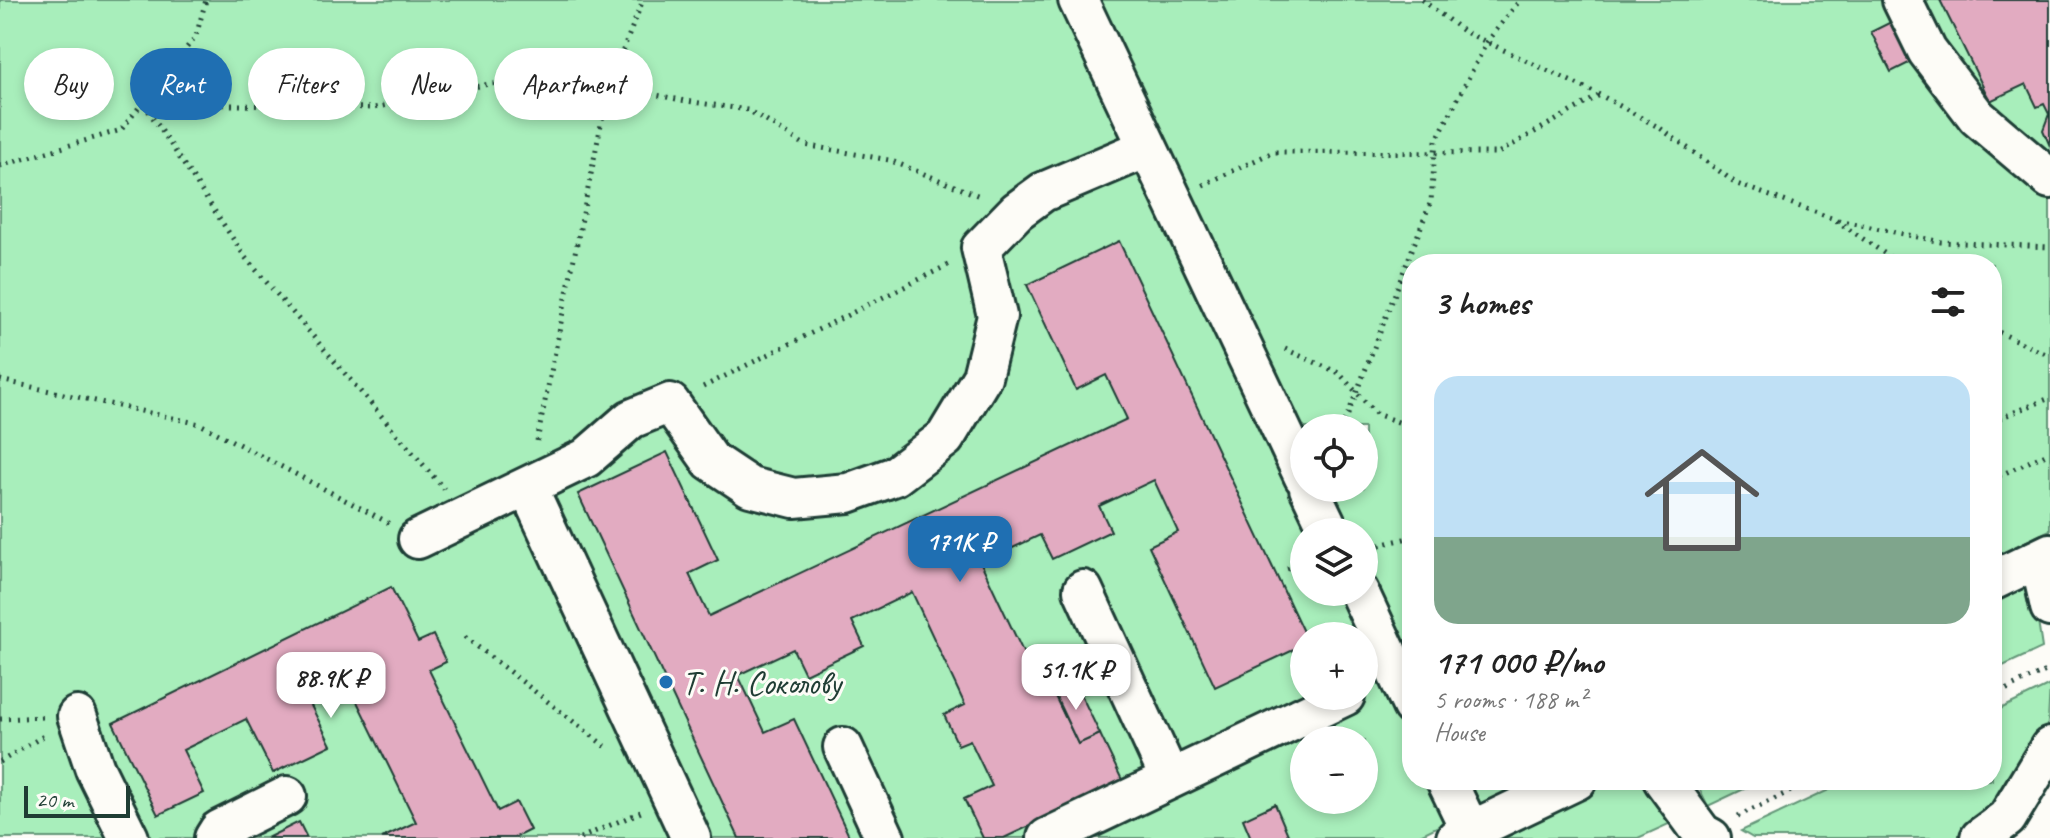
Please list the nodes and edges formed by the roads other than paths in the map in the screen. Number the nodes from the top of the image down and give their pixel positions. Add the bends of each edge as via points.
1 (1078, 0) edge
2 (1902, 0) edge
3 (1147, 148) junction
4 (2050, 179) edge
5 (1290, 447) edge
6 (528, 488) junction
7 (418, 539) road end
8 (2042, 557) edge
9 (2002, 576) edge
10 (1083, 590) dead end
11 (1362, 606) edge
12 (2050, 607) edge
13 (1380, 679) edge
14 (1402, 698) edge
15 (1315, 710) edge
16 (77, 716) road end
17 (843, 747) dead end
18 (2050, 747) edge
19 (1170, 779) junction
20 (1450, 790) edge
21 (1557, 790) edge
22 (1671, 790) edge
23 (287, 796) dead end
24 (1706, 835) edge
25 (1467, 836) edge
26 (129, 838) edge
27 (214, 838) edge
28 (691, 838) edge
29 (885, 838) edge
30 (1047, 838) edge
31 (1980, 838) edge

1 - 3 lane
2 - 4 lane via 1927,51 1977,117
3 - 5 lane
3 - 6 lane via 1043,192 981,248 997,316 982,377 945,438 895,476 848,493 794,498 750,487 711,461 670,403 631,419 586,458
6 - 7 lane
6 - 28 lane
8 - 9 lane
8 - 12 lane
10 - 19 lane
11 - 13 lane
13 - 14 lane
15 - 19 lane
16 - 26 lane via 95,769
17 - 29 lane
18 - 31 lane via 2007,818
19 - 30 lane
20 - 25 lane
21 - 25 lane
22 - 24 lane
23 - 27 lane via 219,830

